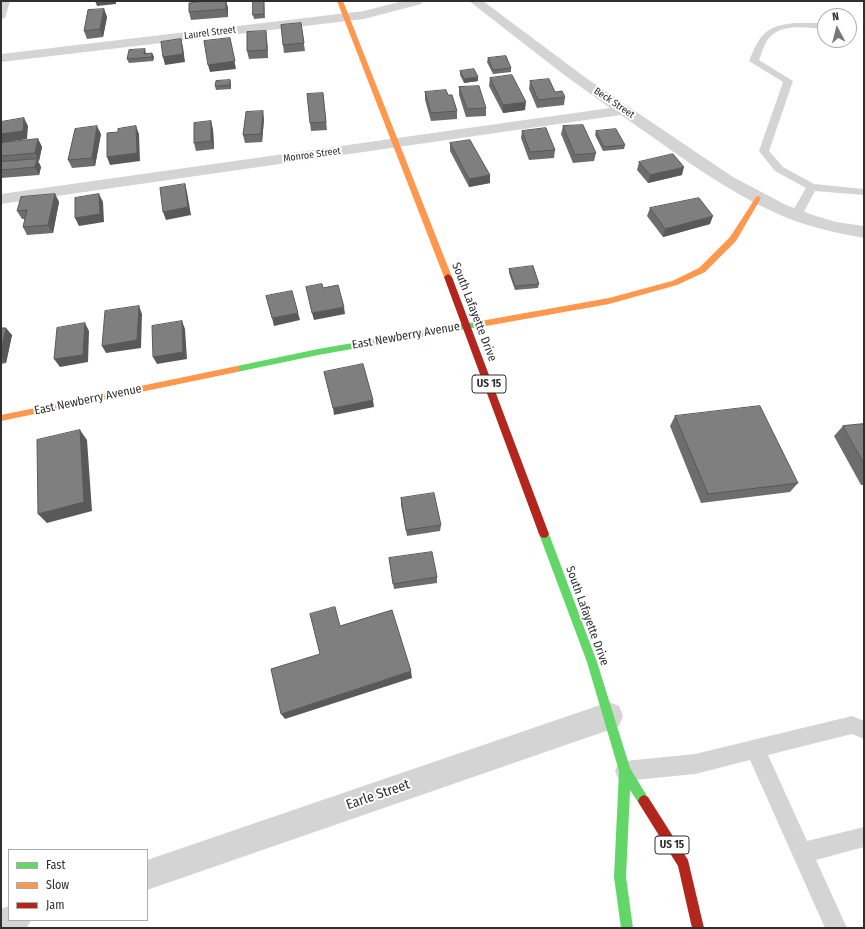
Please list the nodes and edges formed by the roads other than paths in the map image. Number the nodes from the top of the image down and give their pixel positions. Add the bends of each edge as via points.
1 (4, 1) edge
2 (340, 1) edge
3 (417, 1) edge
4 (475, 1) edge
5 (1, 14) edge
6 (346, 17) junction
7 (817, 25) edge
8 (1, 58) edge
9 (624, 110) junction
10 (395, 143) junction
11 (812, 187) junction
12 (864, 192) edge
13 (758, 198) junction
14 (1, 199) edge
15 (797, 214) junction
16 (864, 232) edge
17 (467, 326) junction
18 (1, 418) edge
19 (609, 716) junction
20 (864, 730) edge
21 (755, 749) junction
22 (625, 771) junction
23 (864, 837) edge
24 (802, 853) junction
25 (148, 875) edge
26 (12, 921) edge
27 (1, 925) edge
28 (627, 928) edge
29 (698, 928) edge
30 (836, 928) edge

1 - 5 street
2 - 6 main road, South Lafayette Drive / US 15
3 - 6 street, Laurel Street
4 - 9 street, Beck Street
6 - 8 street, Laurel Street
6 - 10 main road, South Lafayette Drive / US 15
7 - 11 lane via 801,24 782,27 767,35 754,61 788,81 764,151 779,169
9 - 10 street, Monroe Street
9 - 13 street, Beck Street
10 - 14 street, Monroe Street
10 - 17 main road, South Lafayette Drive / US 15
11 - 12 lane
11 - 15 lane
13 - 15 street
13 - 17 main road, East Newberry Avenue via 733,239 702,270 688,277 647,292 610,301
15 - 16 street via 835,228
17 - 18 main road, East Newberry Avenue via 318,352
17 - 19 main road, South Lafayette Drive / US 15 via 592,662
19 - 22 main road, South Lafayette Drive / US 15
19 - 25 street, Earle Street
20 - 21 lane via 852,725
21 - 22 lane via 695,764
21 - 24 lane
22 - 28 main road, South Lafayette Drive / US 15 via 620,877
22 - 29 main road, South Lafayette Drive / US 15 via 684,864
23 - 24 lane
24 - 30 lane
26 - 27 street

